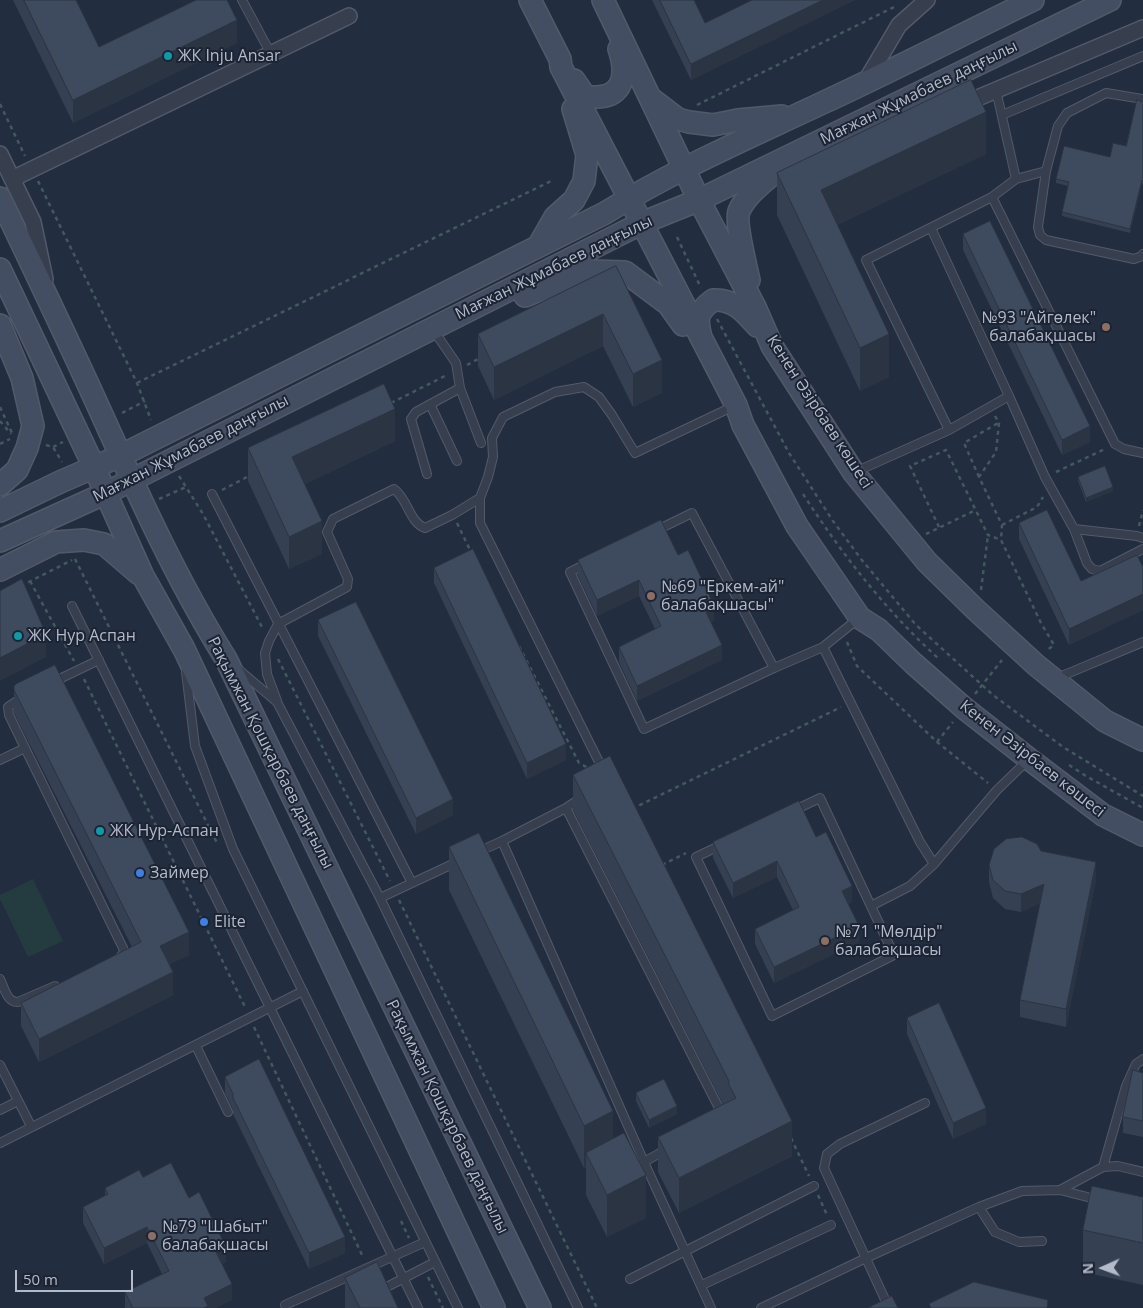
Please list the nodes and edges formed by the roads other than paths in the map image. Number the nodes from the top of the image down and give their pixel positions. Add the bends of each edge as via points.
1 (242, 0) edge
2 (530, 0) edge
3 (927, 0) edge
4 (1033, 0) edge
5 (1110, 0) edge
6 (605, 4) edge
7 (348, 16) dead end
8 (1143, 28) edge
9 (271, 54) junction
10 (1143, 56) edge
11 (561, 63) junction
12 (864, 84) junction
13 (996, 90) junction
14 (649, 96) junction
15 (1143, 99) edge
16 (945, 113) edge
17 (797, 115) junction
18 (907, 115) edge
19 (1002, 115) junction
20 (869, 116) junction
21 (841, 130) junction
22 (0, 154) edge
23 (684, 169) junction
24 (1046, 171) junction
25 (12, 179) junction
26 (1016, 179) junction
27 (992, 197) junction
28 (0, 198) edge
29 (629, 198) junction
30 (698, 200) junction
31 (642, 224) junction
32 (931, 228) junction
33 (539, 245) junction
34 (1143, 254) edge
35 (0, 269) edge
36 (50, 302) junction
37 (755, 307) junction
38 (0, 325) edge
39 (439, 325) junction
40 (703, 344) junction
41 (772, 346) junction
42 (721, 379) junction
43 (460, 388) junction
44 (1009, 396) junction
45 (430, 404) junction
46 (736, 405) junction
47 (949, 430) junction
48 (481, 443) dead end
49 (1143, 453) edge
50 (120, 456) junction
51 (457, 461) dead end
52 (94, 468) junction
53 (854, 472) junction
54 (426, 474) dead end
55 (66, 479) junction
56 (131, 480) junction
57 (0, 485) edge
58 (106, 493) junction
59 (212, 494) road end
60 (480, 498) junction
61 (70, 510) junction
62 (0, 511) edge
63 (1074, 529) junction
64 (648, 534) edge
65 (1140, 537) edge
66 (0, 541) edge
67 (1143, 548) edge
68 (596, 559) edge
69 (3, 570) edge
70 (143, 576) junction
71 (72, 606) dead end
72 (860, 618) junction
73 (278, 624) junction
74 (1143, 642) edge
75 (823, 647) junction
76 (184, 649) junction
77 (226, 659) junction
78 (99, 660) junction
79 (774, 668) junction
80 (1054, 679) junction
81 (46, 686) edge
82 (30, 694) edge
83 (277, 702) junction
84 (1143, 740) edge
85 (25, 748) junction
86 (1028, 759) junction
87 (0, 760) edge
88 (600, 778) edge
89 (590, 792) edge
90 (566, 808) junction
91 (1143, 835) edge
92 (502, 841) junction
93 (934, 864) junction
94 (412, 883) junction
95 (380, 898) junction
96 (871, 906) junction
97 (114, 960) edge
98 (0, 979) edge
99 (61, 983) edge
100 (303, 991) junction
101 (270, 1009) junction
102 (196, 1046) junction
103 (1143, 1059) edge
104 (0, 1065) edge
105 (18, 1101) junction
106 (925, 1102) dead end
107 (0, 1110) edge
108 (228, 1112) dead end
109 (716, 1122) edge
110 (31, 1126) junction
111 (0, 1143) edge
112 (676, 1144) edge
113 (644, 1162) junction
114 (1103, 1167) junction
115 (1143, 1172) edge
116 (814, 1186) road end
117 (1060, 1190) junction
118 (1106, 1202) edge
119 (979, 1207) junction
120 (832, 1226) road end
121 (1042, 1241) dead end
122 (425, 1242) junction
123 (685, 1250) junction
124 (393, 1256) junction
125 (866, 1258) junction
126 (435, 1262) junction
127 (405, 1279) junction
128 (630, 1279) dead end
129 (702, 1285) junction
130 (372, 1295) edge
131 (285, 1304) dead end
132 (418, 1308) edge
133 (458, 1308) edge
134 (494, 1308) edge
135 (540, 1308) edge
136 (578, 1308) edge
137 (711, 1308) edge
138 (760, 1308) edge
139 (889, 1308) edge

1 - 9 lane
2 - 11 main road
3 - 12 street via 900,25
4 - 12 main road, Мағжан Жұмабаев даңғылы
5 - 20 main road, Мағжан Жұмабаев даңғылы
6 - 11 main road via 622,57 624,76 619,89 607,97 586,96
6 - 14 main road, Кенен Әзірбаев көшесі
7 - 9 street
8 - 13 street
9 - 25 street
10 - 19 lane
11 - 29 main road
11 - 33 main road via 587,155 584,181 574,200 555,218
12 - 17 main road, Мағжан Жұмабаев даңғылы
13 - 16 street
13 - 19 lane
14 - 17 main road via 678,119 689,122 713,125
14 - 23 main road, Кенен Әзірбаев көшесі
15 - 24 lane via 1106,93 1067,113 1058,126
17 - 23 main road, Мағжан Жұмабаев даңғылы
18 - 20 street
19 - 26 lane
20 - 21 main road, Мағжан Жұмабаев даңғылы
21 - 30 main road, Мағжан Жұмабаев даңғылы
21 - 37 main road via 785,163 748,198 738,213
22 - 25 street
23 - 29 main road, Мағжан Жұмабаев даңғылы
23 - 30 main road, Кенен Әзірбаев көшесі
24 - 26 lane
24 - 34 lane via 1038,227 1040,235 1046,240 1134,259
25 - 36 street via 32,222
26 - 27 lane
27 - 32 lane
27 - 49 lane via 1115,444
28 - 36 main road, Рақымжан Қошқарбаев даңғылы
29 - 31 main road, Кенен Әзірбаев көшесі
29 - 33 main road, Мағжан Жұмабаев даңғылы
30 - 31 main road, Мағжан Жұмабаев даңғылы
30 - 37 main road, Кенен Әзірбаев көшесі
31 - 39 main road, Мағжан Жұмабаев даңғылы
31 - 40 main road, Кенен Әзірбаев көшесі
32 - 44 lane
32 - 47 lane via 866,260
33 - 50 main road, Мағжан Жұмабаев даңғылы
35 - 52 main road
36 - 50 main road, Рақымжан Қошқарбаев даңғылы
37 - 41 main road, Кенен Әзірбаев көшесі
38 - 57 main road via 22,378 33,426 22,438 17,470
39 - 42 main road via 592,271 625,272 668,304
39 - 43 lane via 456,363
39 - 56 main road, Мағжан Жұмабаев даңғылы
40 - 41 main road via 698,322 700,312 713,300 731,302 745,311
40 - 42 main road, Кенен Әзірбаев көшесі
41 - 53 main road, Кенен Әзірбаев көшесі
42 - 46 main road, Кенен Әзірбаев көшесі
43 - 45 lane
43 - 48 lane
44 - 47 lane
44 - 63 lane via 1045,477
45 - 51 lane
45 - 54 lane via 410,418
46 - 60 lane via 635,453 599,396 584,387 555,392 503,417 492,438 493,457
46 - 72 main road, Кенен Әзірбаев көшесі via 743,425 797,526
47 - 53 lane
50 - 52 main road, Мағжан Жұмабаев даңғылы
50 - 56 main road, Рақымжан Қошқарбаев даңғылы
52 - 55 main road, Мағжан Жұмабаев даңғылы
52 - 58 main road, Рақымжан Қошқарбаев даңғылы
53 - 80 main road, Кенен Әзірбаев көшесі via 926,562
55 - 61 main road
55 - 62 main road, Мағжан Жұмабаев даңғылы
56 - 58 main road, Мағжан Жұмабаев даңғылы
56 - 77 main road, Рақымжан Қошқарбаев даңғылы via 203,622
58 - 61 main road, Мағжан Жұмабаев даңғылы
58 - 70 main road, Рақымжан Қошқарбаев даңғылы
59 - 73 lane
60 - 73 lane via 425,528 418,526 401,494 394,489 333,519 328,532 348,579 347,587
60 - 88 lane via 480,523 600,764
61 - 66 main road, Мағжан Жұмабаев даңғылы
63 - 65 lane
63 - 67 lane via 1092,569 1100,571
64 - 79 lane via 692,513
68 - 79 lane via 570,572 644,729
69 - 70 main road via 56,542 84,540 104,544
70 - 76 main road, Рақымжан Қошқарбаев даңғылы
71 - 78 lane
72 - 75 lane
72 - 86 main road, Кенен Әзірбаев көшесі via 880,630 913,663 974,700
73 - 83 lane via 265,653 267,674
73 - 94 lane
74 - 80 lane
75 - 79 lane
75 - 93 lane
76 - 100 lane via 195,746 232,849
76 - 134 main road, Рақымжан Қошқарбаев даңғылы
77 - 83 lane
77 - 135 main road, Рақымжан Қошқарбаев даңғылы
78 - 81 lane
78 - 101 lane
80 - 84 main road, Кенен Әзірбаев көшесі via 1105,721
82 - 85 lane via 8,707
83 - 95 lane
85 - 87 lane
85 - 97 lane via 123,948 122,956
86 - 91 main road, Кенен Әзірбаев көшесі via 1103,815
86 - 93 lane
89 - 90 lane
90 - 92 lane
90 - 109 lane via 724,1118
92 - 94 lane
92 - 113 lane
93 - 96 lane via 910,886
94 - 95 lane
95 - 136 lane
96 - 96 lane via 820,798 696,857 772,1016 894,955
98 - 99 lane via 13,1003
100 - 101 lane
100 - 122 lane
101 - 102 lane
101 - 124 lane
102 - 108 lane
102 - 110 lane
103 - 114 lane via 1136,1064 1126,1086
104 - 105 lane
105 - 107 lane
105 - 110 lane
106 - 125 lane via 840,1144 827,1154 824,1168
110 - 111 lane
112 - 113 lane
113 - 123 lane
114 - 115 lane via 1118,1166
114 - 117 lane
116 - 123 lane
117 - 118 lane
117 - 119 lane via 1022,1191
119 - 121 lane via 995,1232 1019,1242
119 - 125 lane
120 - 129 lane
122 - 124 lane
122 - 126 lane
123 - 128 lane
123 - 129 lane
124 - 127 lane
124 - 131 lane
125 - 138 lane
125 - 139 lane
126 - 127 lane
126 - 133 lane
127 - 130 lane
127 - 132 lane
129 - 137 lane

